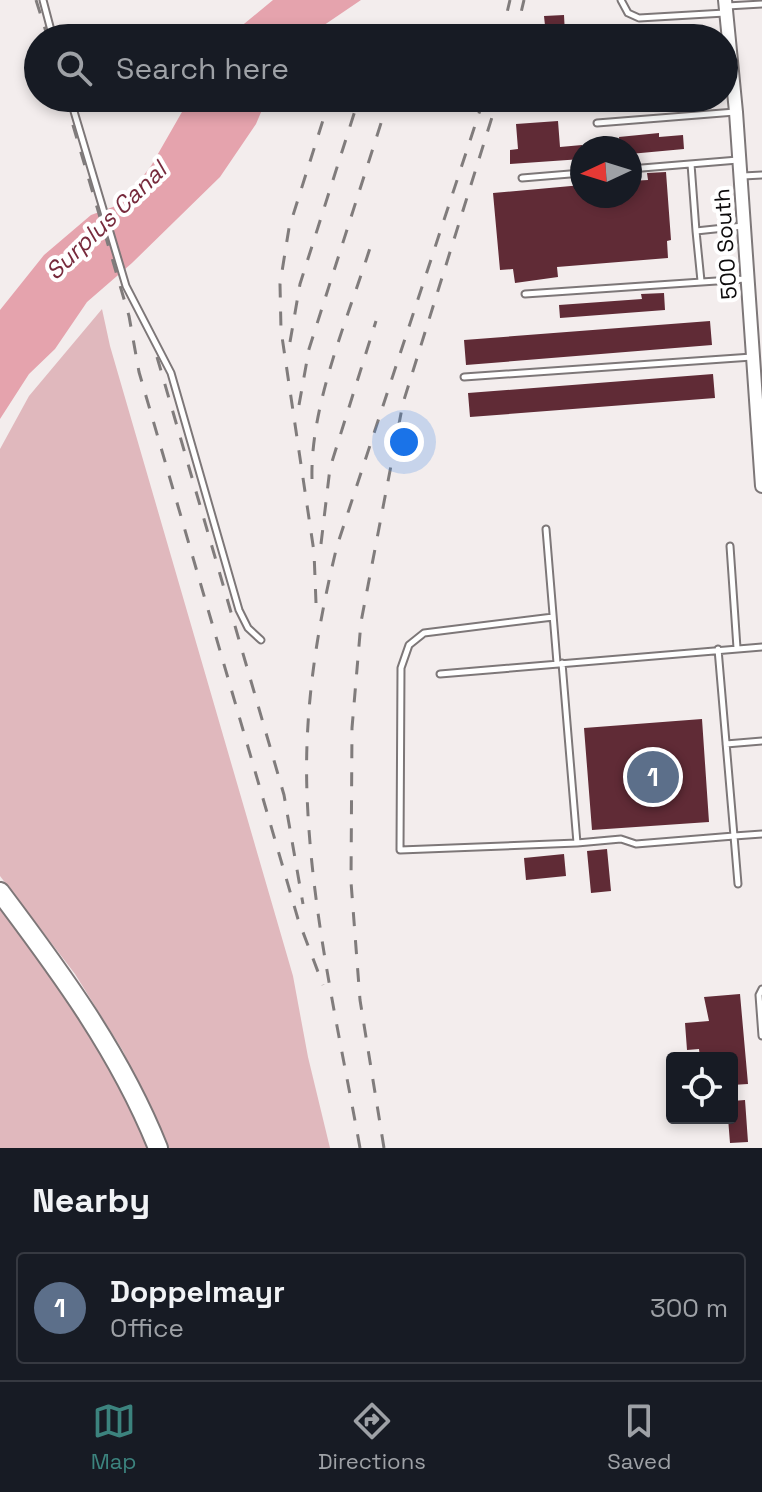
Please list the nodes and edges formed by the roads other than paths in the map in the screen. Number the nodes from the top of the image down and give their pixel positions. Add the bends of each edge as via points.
1 (43, 0) edge
2 (621, 0) edge
3 (762, 4) edge
4 (725, 6) edge
5 (49, 24) edge
6 (74, 112) edge
7 (736, 112) joint
8 (597, 123) dead end
9 (739, 160) junction
10 (691, 164) junction
11 (642, 168) edge
12 (570, 174) edge
13 (762, 175) edge
14 (740, 176) junction
15 (522, 178) dead end
16 (744, 226) junction
17 (696, 231) junction
18 (747, 279) junction
19 (701, 282) junction
20 (525, 294) dead end
21 (753, 357) junction
22 (464, 377) dead end
23 (762, 486) edge
24 (546, 529) dead end
25 (730, 546) dead end
26 (553, 617) junction
27 (261, 640) dead end
28 (762, 647) edge
29 (737, 648) junction
30 (718, 649) junction
31 (560, 663) junction
32 (440, 674) dead end
33 (762, 741) edge
34 (726, 744) junction
35 (762, 834) edge
36 (734, 836) junction
37 (577, 843) junction
38 (738, 884) dead end
39 (0, 892) edge
40 (762, 989) edge
41 (762, 1036) edge
42 (158, 1148) edge

1 - 5 lane
2 - 4 lane via 628,13 639,18
3 - 4 lane
6 - 27 lane via 122,272 137,312 166,359 239,610
7 - 8 lane
7 - 9 street, 500 South
9 - 10 lane
9 - 14 street, 500 South
10 - 11 lane
10 - 17 lane
12 - 15 lane
13 - 14 lane
14 - 16 street, 500 South
16 - 17 lane
16 - 18 street, 500 South
17 - 19 lane
18 - 19 lane
18 - 21 street, 500 South
19 - 20 lane
21 - 22 lane
21 - 23 street, 500 South
24 - 26 lane
25 - 29 lane
26 - 31 lane
26 - 37 lane via 424,633 409,645 401,668 400,850
28 - 29 lane
29 - 30 lane
30 - 31 lane
30 - 34 lane
31 - 32 lane
31 - 37 lane
33 - 34 lane
34 - 36 lane
35 - 36 lane
36 - 37 lane
36 - 38 lane
39 - 42 highway via 94,1023
40 - 41 lane

